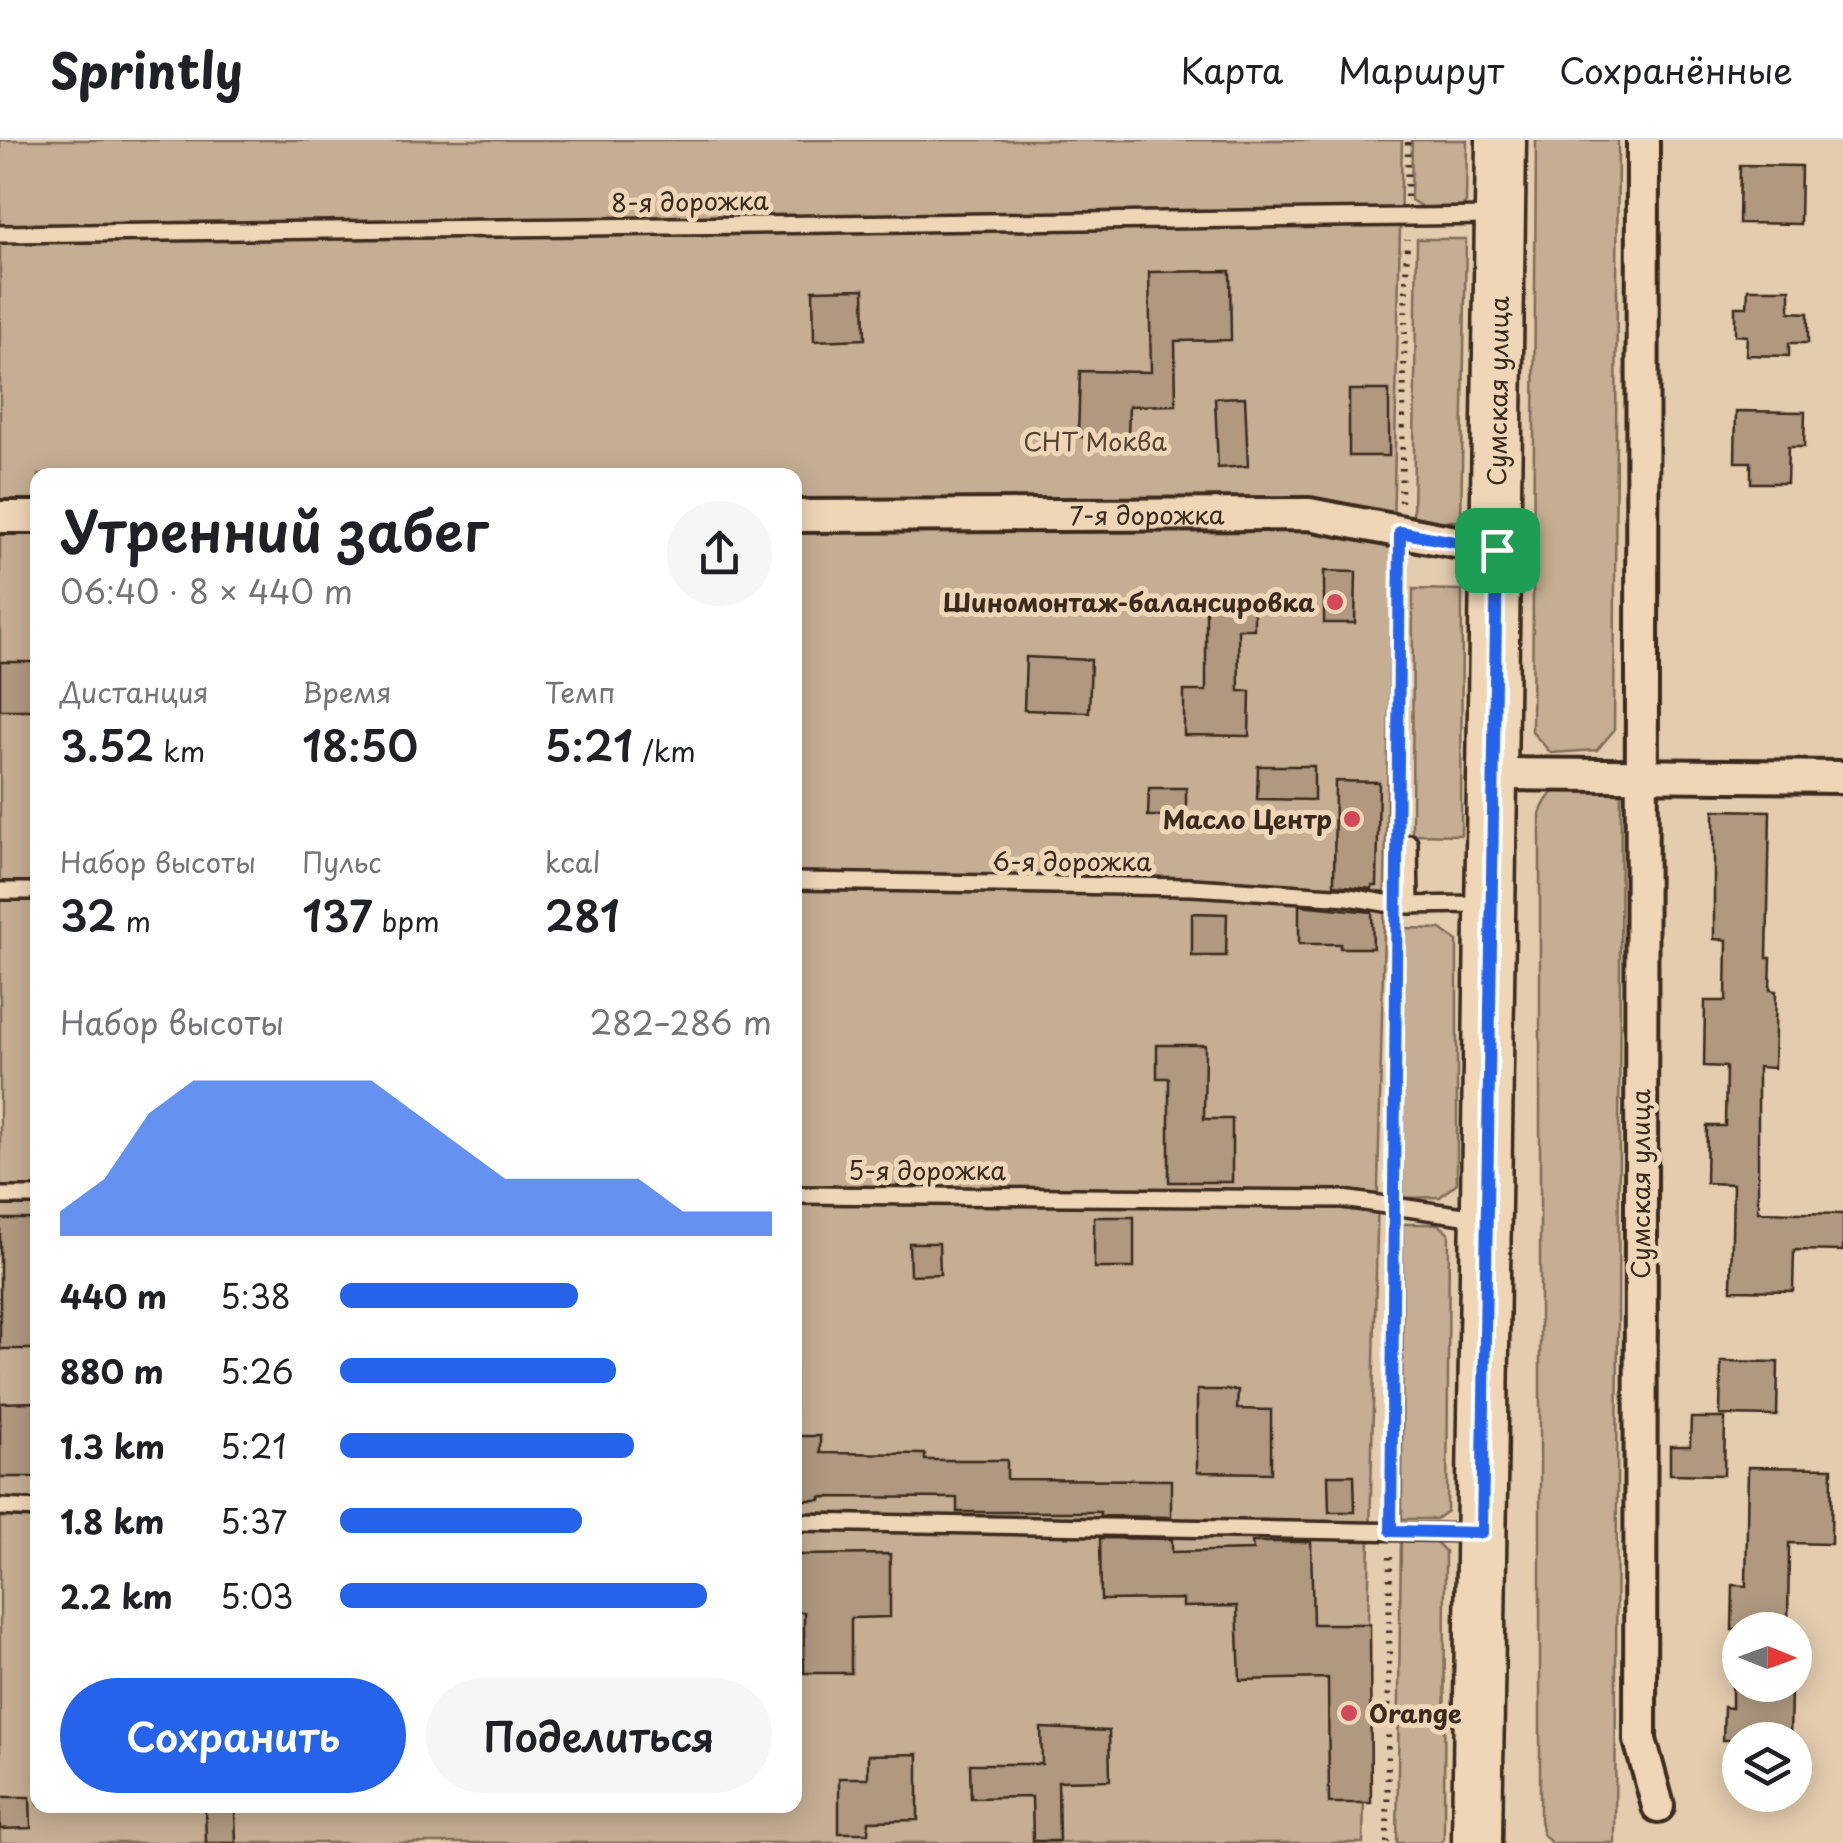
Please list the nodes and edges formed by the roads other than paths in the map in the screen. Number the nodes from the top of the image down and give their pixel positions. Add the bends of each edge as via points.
1 (1500, 140) edge
2 (1643, 140) edge
3 (1500, 216) junction
4 (0, 234) edge
5 (0, 516) edge
6 (802, 516) edge
7 (30, 517) edge
8 (1497, 550) junction
9 (1494, 774) junction
10 (1640, 775) junction
11 (1843, 776) edge
12 (1403, 844) road end
13 (802, 881) edge
14 (0, 891) edge
15 (30, 891) edge
16 (1492, 904) junction
17 (1404, 905) junction
18 (802, 1195) edge
19 (0, 1196) edge
20 (30, 1196) edge
21 (1487, 1219) junction
22 (0, 1507) edge
23 (30, 1508) edge
24 (802, 1522) edge
25 (1482, 1533) junction
26 (1658, 1806) dead end
27 (1478, 1843) edge

1 - 3 main road, Сумская улица
2 - 10 street, Сумская улица
3 - 4 lane, 8-я дорожка
3 - 8 main road, Сумская улица
5 - 7 street
6 - 8 street, 7-я дорожка via 1309,514
8 - 9 main road, Сумская улица
9 - 10 street
9 - 16 main road, Сумская улица
10 - 11 street
10 - 26 street, Сумская улица via 1640,1740
12 - 17 lane
13 - 17 lane, 6-я дорожка via 1192,887
14 - 15 lane
16 - 17 lane, 6-я дорожка
16 - 21 main road, Сумская улица
18 - 21 lane, 5-я дорожка via 1343,1200
19 - 20 lane
21 - 25 main road, Сумская улица
22 - 23 lane
24 - 25 lane
25 - 27 main road, Сумская улица

